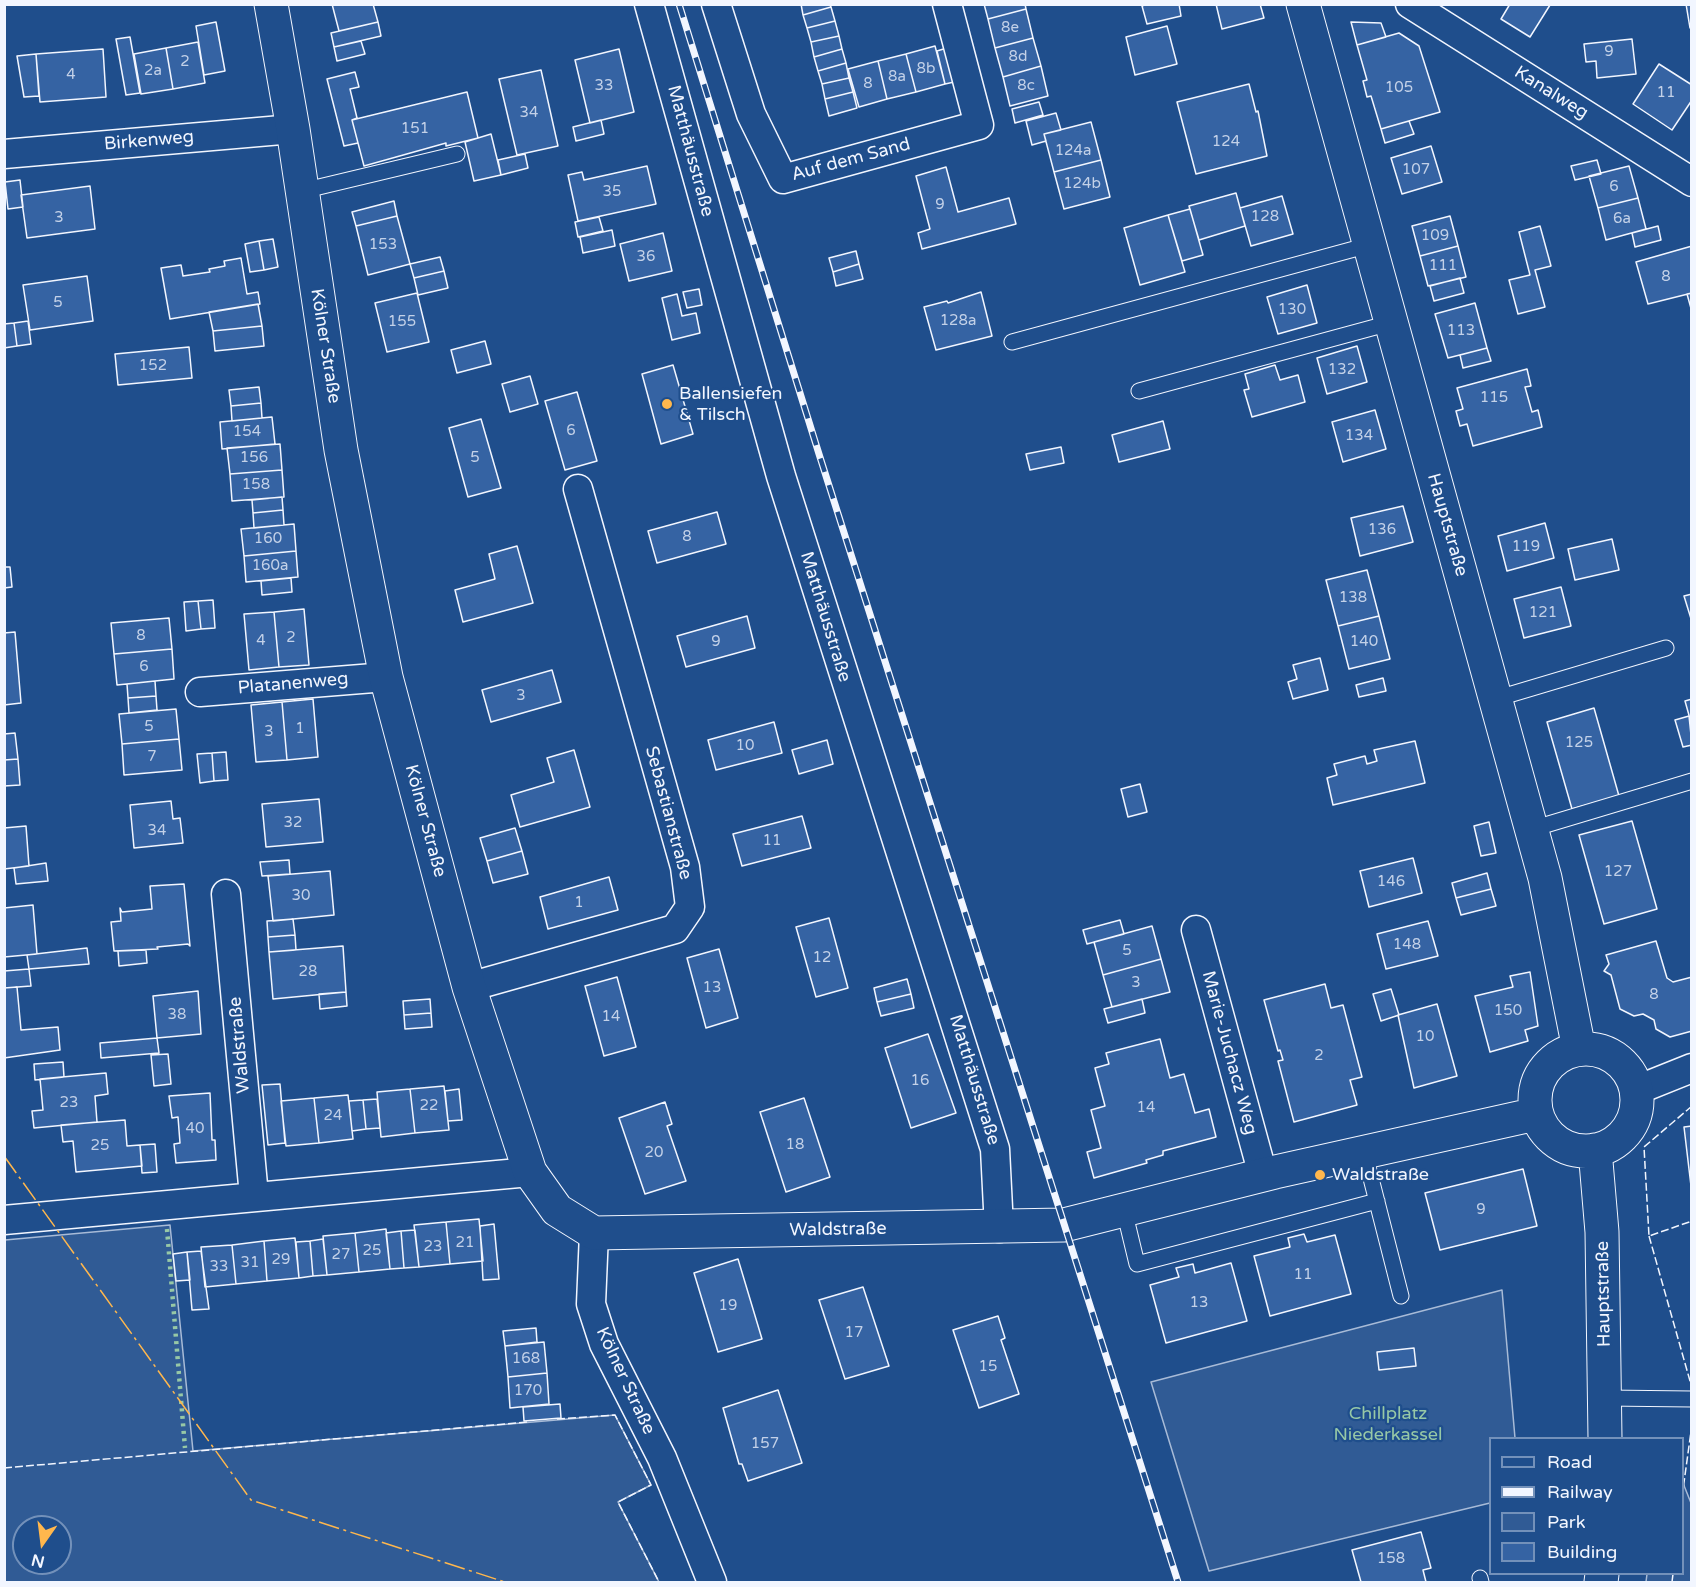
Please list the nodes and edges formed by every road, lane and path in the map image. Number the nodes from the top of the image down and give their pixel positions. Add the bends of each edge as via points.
1 (271, 4) edge
2 (649, 4) edge
3 (716, 4) edge
4 (947, 4) edge
5 (1303, 4) edge
6 (1410, 4) edge
7 (293, 129) junction
8 (4, 154) edge
9 (457, 154) dead end
10 (1687, 168) edge
11 (302, 191) junction
12 (1369, 245) junction
13 (1390, 323) junction
14 (1012, 342) dead end
15 (1139, 391) dead end
16 (578, 489) dead end
17 (1666, 648) dead end
18 (386, 676) junction
19 (200, 692) dead end
20 (1495, 699) junction
21 (1692, 781) edge
22 (1532, 829) junction
23 (226, 894) dead end
24 (1196, 930) dead end
25 (469, 987) junction
26 (1579, 1049) junction
27 (1692, 1068) edge
28 (1637, 1090) junction
29 (1536, 1114) junction
30 (1595, 1150) junction
31 (1364, 1151) junction
32 (530, 1172) junction
33 (1263, 1175) junction
34 (254, 1196) junction
35 (1377, 1202) junction
36 (1124, 1210) junction
37 (4, 1220) edge
38 (999, 1228) junction
39 (594, 1233) junction
40 (1401, 1296) dead end
41 (1606, 1398) junction
42 (1692, 1399) edge
43 (1605, 1437) edge
44 (712, 1582) edge

1 - 7 street, Kölner Straße
2 - 38 street, Matthäusstraße via 781,476 995,1149
3 - 4 street, Auf dem Sand via 751,114 783,179 979,125
5 - 12 street, Hauptstraße
6 - 10 street, Kanalweg
7 - 8 street, Birkenweg
7 - 11 street, Kölner Straße
9 - 11 lane
11 - 18 street, Kölner Straße via 341,450
12 - 13 street, Hauptstraße
12 - 14 lane
13 - 15 lane
13 - 20 street, Hauptstraße
16 - 25 street, Sebastianstraße via 685,867 690,907 675,929
17 - 20 lane
18 - 19 street, Platanenweg
18 - 25 street, Kölner Straße
20 - 22 street, Hauptstraße
21 - 22 lane
22 - 26 street, Hauptstraße
23 - 34 street, Waldstraße
24 - 33 street, Marie-Juchacz Weg
25 - 32 street, Kölner Straße
26 - 28 street via 1598,1050 1616,1058 1629,1072
26 - 29 street via 1562,1054 1548,1065 1539,1079
27 - 28 street
28 - 30 street via 1636,1110 1629,1129 1614,1143
29 - 30 street via 1545,1131 1559,1143 1576,1150
29 - 31 street, Waldstraße
30 - 41 street, Hauptstraße via 1602,1232
31 - 33 street, Waldstraße
31 - 35 lane
32 - 34 street
32 - 39 street, Kölner Straße via 557,1210
33 - 36 street, Waldstraße
34 - 37 street
35 - 36 lane via 1137,1264
35 - 40 lane
36 - 38 street, Waldstraße via 1064,1225
38 - 39 street, Waldstraße
39 - 44 street, Kölner Straße via 591,1304 604,1344 662,1458
41 - 42 lane
41 - 43 street, Hauptstraße

